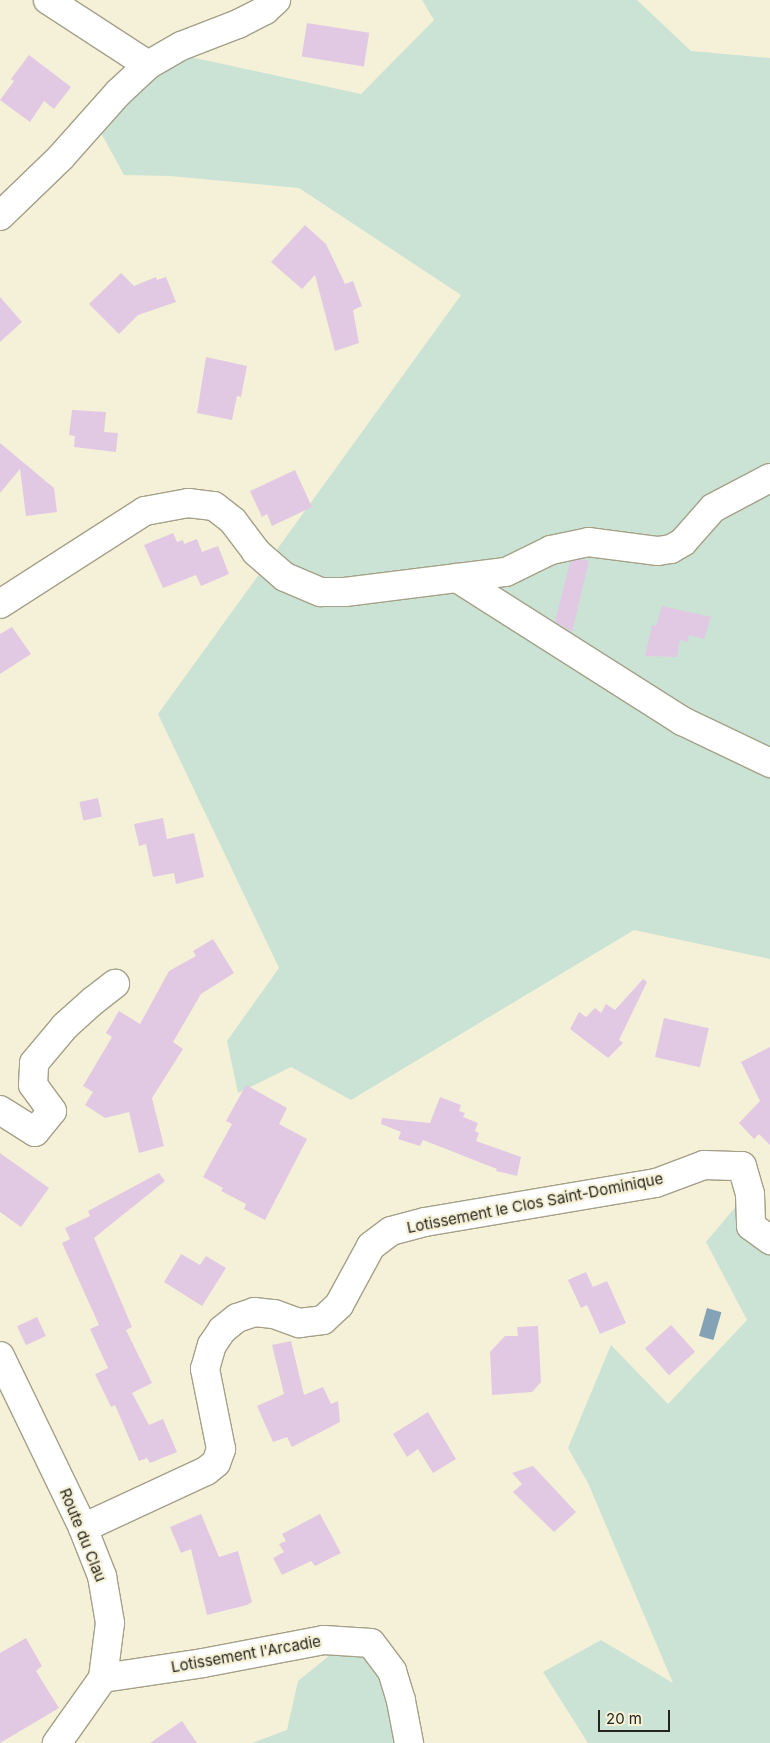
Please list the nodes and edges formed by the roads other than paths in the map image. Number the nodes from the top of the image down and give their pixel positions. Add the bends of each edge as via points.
1 (48, 0) edge
2 (276, 0) edge
3 (148, 64) junction
4 (0, 216) edge
5 (770, 478) edge
6 (458, 578) junction
7 (0, 604) edge
8 (770, 764) edge
9 (115, 984) dead end
10 (0, 1110) edge
11 (770, 1240) edge
12 (0, 1356) edge
13 (83, 1528) junction
14 (103, 1678) junction
15 (57, 1743) edge
16 (409, 1743) edge

1 - 3 street
2 - 3 street via 265,10 238,24 181,46
3 - 4 street via 61,157
5 - 6 street via 713,508 683,542 671,549 658,551 588,542 551,550 506,572
6 - 7 street via 321,592 285,577 256,552 233,521 214,506 188,503 145,511
6 - 8 street via 682,721
9 - 10 street via 65,1026 34,1063 32,1085 52,1111 35,1132
11 - 13 street, Lotissement le Clos Saint-Dominique via 752,1226 750,1194 742,1166 704,1164 656,1183 425,1222 391,1231 371,1246 339,1305 323,1320 299,1324 274,1314 254,1312 237,1318 222,1330 212,1345 205,1369 221,1449 216,1463
12 - 13 street, Route du Clau
13 - 14 street, Route du Clau via 102,1576 110,1623
14 - 15 street, Route du Clau
14 - 16 street, Lotissement l'Arcadie via 324,1640 371,1643 392,1671

